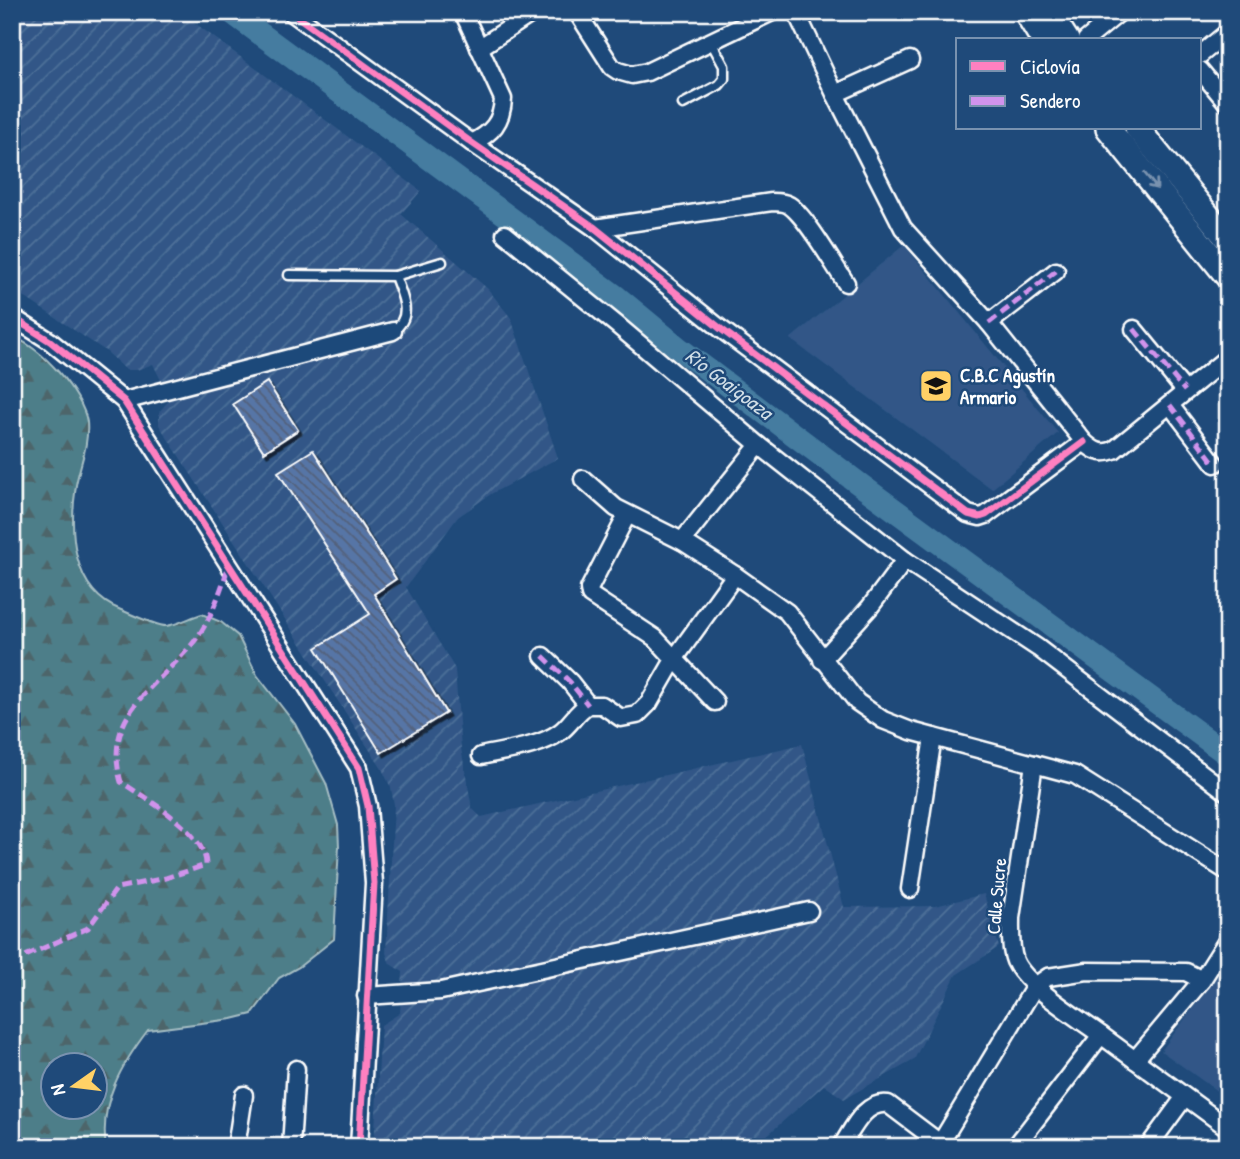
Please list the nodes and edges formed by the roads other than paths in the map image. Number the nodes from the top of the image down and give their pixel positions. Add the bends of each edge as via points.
1 (291, 12) edge
2 (463, 12) edge
3 (534, 12) edge
4 (577, 12) edge
5 (772, 12) edge
6 (796, 12) edge
7 (1026, 12) edge
8 (1049, 12) edge
9 (1121, 12) edge
10 (748, 17) edge
11 (1228, 32) edge
12 (1041, 38) edge
13 (1066, 38) edge
14 (1088, 38) edge
15 (711, 42) junction
16 (479, 48) junction
17 (1202, 53) edge
18 (910, 60) dead end
19 (1202, 72) edge
20 (835, 94) junction
21 (683, 104) dead end
22 (1228, 104) edge
23 (1110, 130) edge
24 (1138, 130) edge
25 (472, 143) junction
26 (595, 228) junction
27 (505, 234) dead end
28 (1228, 240) edge
29 (442, 262) dead end
30 (1056, 271) dead end
31 (289, 275) dead end
32 (395, 276) junction
33 (1228, 277) edge
34 (846, 283) dead end
35 (12, 317) edge
36 (989, 323) junction
37 (1134, 329) dead end
38 (393, 331) joint
39 (1228, 357) edge
40 (1185, 391) junction
41 (124, 401) junction
42 (1170, 405) junction
43 (1084, 442) junction
44 (759, 445) junction
45 (1215, 464) dead end
46 (583, 479) dead end
47 (628, 515) junction
48 (682, 541) junction
49 (905, 560) junction
50 (735, 575) junction
51 (543, 656) dead end
52 (675, 658) junction
53 (822, 660) junction
54 (715, 702) dead end
55 (588, 705) junction
56 (933, 737) junction
57 (481, 757) dead end
58 (1034, 764) junction
59 (1228, 793) edge
60 (1228, 872) edge
61 (911, 889) dead end
62 (809, 911) dead end
63 (1228, 939) edge
64 (1202, 980) junction
65 (1035, 986) junction
66 (366, 996) junction
67 (1101, 1035) junction
68 (1135, 1060) junction
69 (296, 1069) dead end
70 (244, 1095) dead end
71 (1184, 1098) junction
72 (1228, 1128) edge
73 (941, 1146) edge
74 (236, 1147) edge
75 (291, 1147) edge
76 (359, 1147) edge
77 (841, 1147) edge
78 (1015, 1147) edge
79 (1148, 1147) edge

1 - 25 street
2 - 16 street
3 - 16 street
4 - 15 street via 612,67 632,75 658,68
5 - 10 street
6 - 20 street
7 - 12 main road
8 - 13 main road
9 - 14 street
10 - 15 street
11 - 17 street
15 - 21 lane via 724,66 724,79
16 - 25 street via 503,99 502,113 489,135
18 - 20 street
19 - 22 street
20 - 36 street via 903,228
23 -> 33 main road
24 - 28 main road
25 - 26 street
26 - 34 street via 782,202 803,220
26 - 43 street via 968,514 986,515
27 - 44 street
29 - 32 lane
30 - 36 street
31 - 32 lane
32 - 38 lane via 406,311
35 - 41 street via 50,341
36 - 43 street
37 - 40 street
38 - 41 street
39 - 40 street
40 - 42 street
41 - 66 street via 359,768 368,806 374,883
42 - 43 street via 1114,450 1099,452
42 - 45 street
44 - 48 street
44 - 49 street
46 - 47 street
47 - 48 street
47 - 52 street via 590,595 655,638
48 - 50 street
49 - 53 street
49 - 59 street via 1038,648
50 - 52 street
50 - 53 street via 787,612
51 - 55 street
52 - 54 street
52 - 55 street via 637,715 621,718 602,705
53 - 56 street via 857,702 883,720
55 - 57 street via 552,737
56 - 58 street
56 - 61 street
58 - 60 street via 1075,775
58 - 65 street, Calle Sucre via 1011,941 1016,962
62 - 66 street via 442,991
63 - 64 street
64 - 65 street via 1185,972 1087,971 1048,977
64 - 68 street
65 - 67 street, Calle Sucre
65 - 73 street
66 - 76 street
67 - 68 street, Calle Sucre
67 - 78 street
68 - 71 street, Calle Sucre
69 - 75 street
70 - 74 street
71 - 72 street, Calle Sucre
71 - 79 street
73 - 77 street via 888,1104 877,1102

